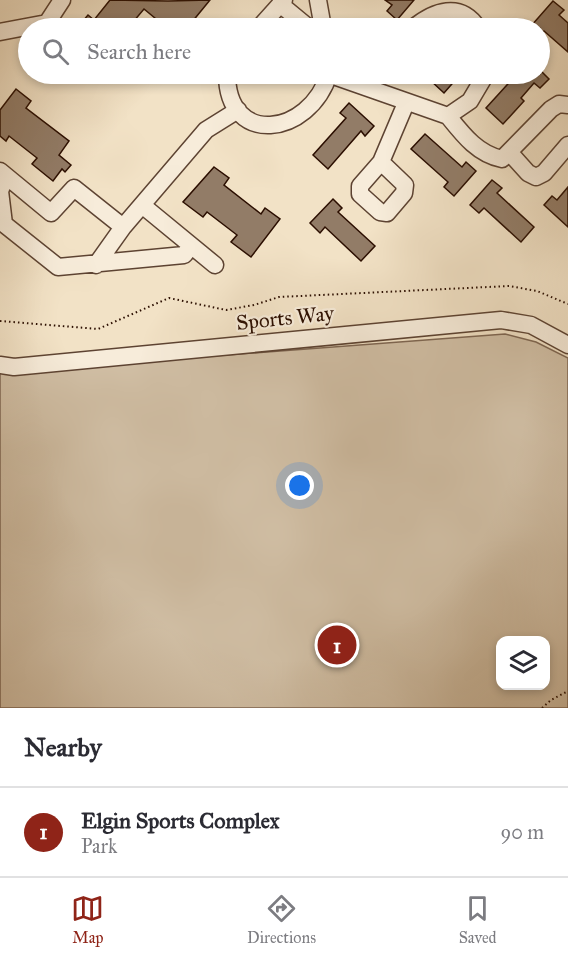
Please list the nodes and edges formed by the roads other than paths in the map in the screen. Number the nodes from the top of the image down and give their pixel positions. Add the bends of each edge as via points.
1 (62, 0) edge
2 (318, 0) edge
3 (282, 2) edge
4 (447, 5) edge
5 (50, 18) edge
6 (268, 18) edge
7 (299, 18) edge
8 (321, 18) edge
9 (426, 18) edge
10 (466, 18) edge
11 (18, 28) edge
12 (0, 32) edge
13 (230, 84) edge
14 (325, 84) edge
15 (356, 84) edge
16 (480, 84) edge
17 (406, 102) junction
18 (568, 105) edge
19 (238, 110) junction
20 (448, 117) junction
21 (568, 145) edge
22 (511, 154) junction
23 (381, 162) dead end
24 (3, 173) edge
25 (142, 205) junction
26 (123, 227) junction
27 (191, 246) junction
28 (96, 265) junction
29 (215, 265) dead end
30 (568, 345) edge
31 (0, 365) edge

1 - 5 street
2 - 8 street
3 - 6 street
3 - 7 street
4 - 9 street
4 - 10 street
11 - 12 street
13 - 19 street
14 - 19 street via 302,115 276,126 258,125
15 - 17 street
16 - 20 street via 470,101
17 - 20 street
17 - 23 street
18 - 22 street via 559,104 551,109
19 - 25 street via 206,130
20 - 22 street via 488,156 502,159
21 - 22 street via 536,177 528,174
24 - 26 street via 51,213 74,188
24 - 28 street via 0,191 4,224 58,267
25 - 26 street
25 - 27 street
26 - 28 street
27 - 28 street via 184,255
27 - 29 street
30 - 31 street, Sports Way via 531,325 501,320 14,367

